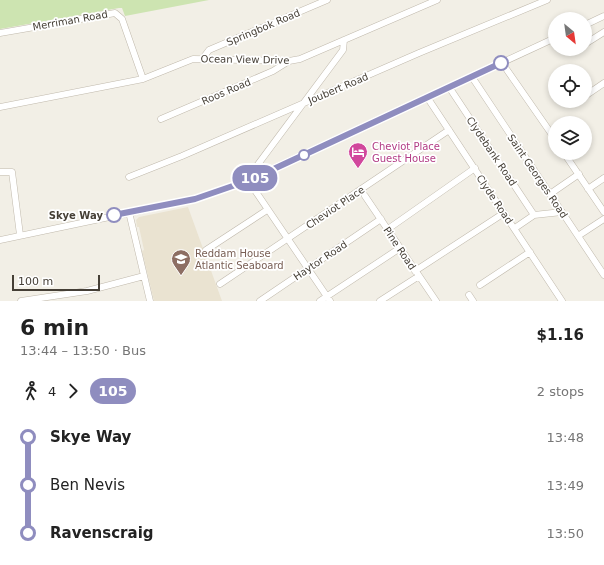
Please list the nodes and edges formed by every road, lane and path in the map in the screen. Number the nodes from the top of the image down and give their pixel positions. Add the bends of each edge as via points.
1 (327, 0) edge
2 (437, 0) edge
3 (547, 0) edge
4 (603, 18) edge
5 (592, 22) edge
6 (604, 32) edge
7 (0, 33) edge
8 (344, 40) junction
9 (592, 40) edge
10 (548, 41) edge
11 (203, 58) junction
12 (288, 61) junction
13 (508, 70) dead end
14 (472, 77) junction
15 (143, 79) junction
16 (604, 84) edge
17 (449, 87) junction
18 (592, 92) edge
19 (427, 97) junction
20 (304, 103) junction
21 (0, 107) edge
22 (161, 119) dead end
23 (548, 129) edge
24 (449, 130) junction
25 (569, 160) edge
26 (475, 168) junction
27 (0, 172) edge
28 (579, 174) junction
29 (129, 177) dead end
30 (604, 178) edge
31 (250, 180) junction
32 (254, 189) dead end
33 (588, 189) junction
34 (550, 194) junction
35 (365, 196) dead end
36 (268, 210) junction
37 (129, 212) junction
38 (562, 212) junction
39 (604, 212) edge
40 (504, 213) junction
41 (534, 215) junction
42 (381, 219) junction
43 (604, 219) edge
44 (515, 228) junction
45 (388, 229) junction
46 (20, 235) junction
47 (578, 236) junction
48 (287, 239) junction
49 (0, 240) edge
50 (400, 248) junction
51 (206, 250) dead end
52 (530, 252) junction
53 (307, 268) junction
54 (417, 273) junction
55 (604, 275) edge
56 (144, 276) junction
57 (220, 284) dead end
58 (480, 285) dead end
59 (469, 295) dead end
60 (328, 299) edge
61 (21, 301) edge
62 (150, 301) edge
63 (260, 301) edge
64 (320, 301) edge
65 (380, 301) edge
66 (436, 301) edge
67 (473, 301) edge
68 (562, 301) edge

1 - 11 street, Springbok Road via 209,50
2 - 8 street, Ocean View Drive
3 - 20 street, Joubert Road
4 - 5 street
6 - 9 street
7 - 15 street, Merriman Road via 114,13 122,19
8 - 12 street, Ocean View Drive via 300,59
8 - 20 street via 342,50
10 - 14 street
11 - 12 street, Ocean View Drive
11 - 15 street, Ocean View Drive via 187,61
12 - 22 street, Roos Road via 272,71
13 - 23 street
14 - 17 street
14 - 34 street, Saint Georges Road
15 - 21 street, Ocean View Drive
16 - 18 street
17 - 19 street
17 - 41 street, Clydebank Road
19 - 24 street, Clyde Road
19 - 31 street
20 - 29 street, Joubert Road
20 - 31 street via 253,171
24 - 26 street, Clyde Road
24 - 48 street, Cheviot Place
25 - 28 street
26 - 40 street, Clyde Road
26 - 45 street
27 - 46 street via 12,172
28 - 33 street
28 - 34 street
30 - 33 street
31 - 37 street via 195,199
32 - 36 street
33 - 39 street
34 - 38 street, Saint Georges Road
35 - 42 street, Pine Road
36 - 48 street
36 - 51 street
37 - 46 street
37 - 56 street
38 - 41 street
38 - 47 street, Saint Georges Road
40 - 44 street, Clyde Road
40 - 54 street
41 - 44 street
42 - 45 street, Pine Road
42 - 53 street, Haytor Road
43 - 47 street
44 - 52 street, Clyde Road
45 - 50 street, Pine Road
46 - 49 street
47 - 55 street, Saint Georges Road
48 - 53 street
48 - 57 street, Cheviot Place
50 - 54 street, Pine Road
50 - 60 street
52 - 58 street
52 - 68 street, Clyde Road
53 - 60 street
53 - 63 street, Haytor Road
54 - 65 street
54 - 66 street, Pine Road
56 - 61 street via 86,291
56 - 62 street
59 - 67 street
60 - 64 street

